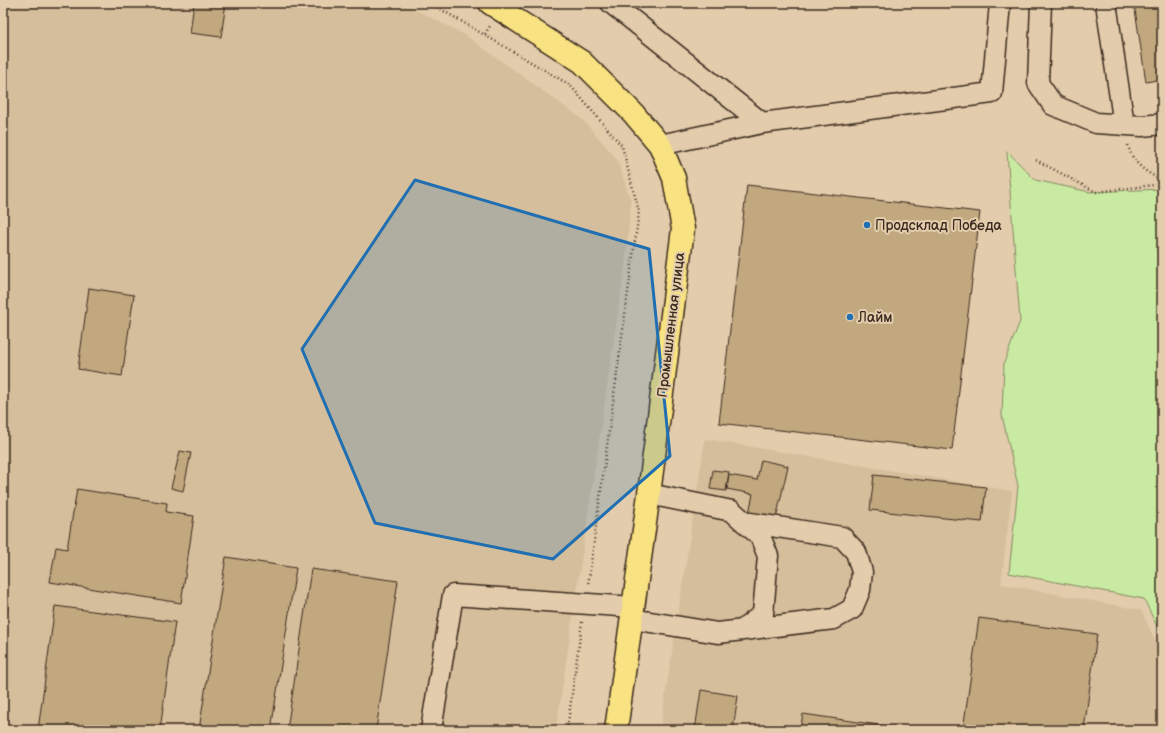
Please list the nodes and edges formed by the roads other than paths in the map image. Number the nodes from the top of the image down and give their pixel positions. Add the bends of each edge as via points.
1 (490, 3) edge
2 (611, 3) edge
3 (1000, 3) edge
4 (1041, 3) edge
5 (1106, 3) edge
6 (762, 123) junction
7 (1124, 124) junction
8 (1162, 124) edge
9 (660, 146) junction
10 (649, 494) junction
11 (744, 522) junction
12 (633, 613) junction
13 (745, 628) junction
14 (431, 730) edge
15 (616, 730) edge

1 - 9 main road, Промышленная улица via 582,62 633,113
2 - 6 lane
3 - 6 lane via 992,93
4 - 7 lane via 1038,83 1053,105 1096,123
5 - 7 lane
6 - 9 lane
7 - 8 lane
9 - 10 main road, Промышленная улица via 674,178 683,229
10 - 11 lane via 732,511
10 - 12 main road, Промышленная улица
11 - 13 lane via 760,536 768,556 763,614
11 - 13 lane via 842,537 856,552 862,572 860,590 852,609 834,619
12 - 13 lane via 718,633
12 - 14 lane via 585,603 453,594
12 - 15 main road, Промышленная улица

